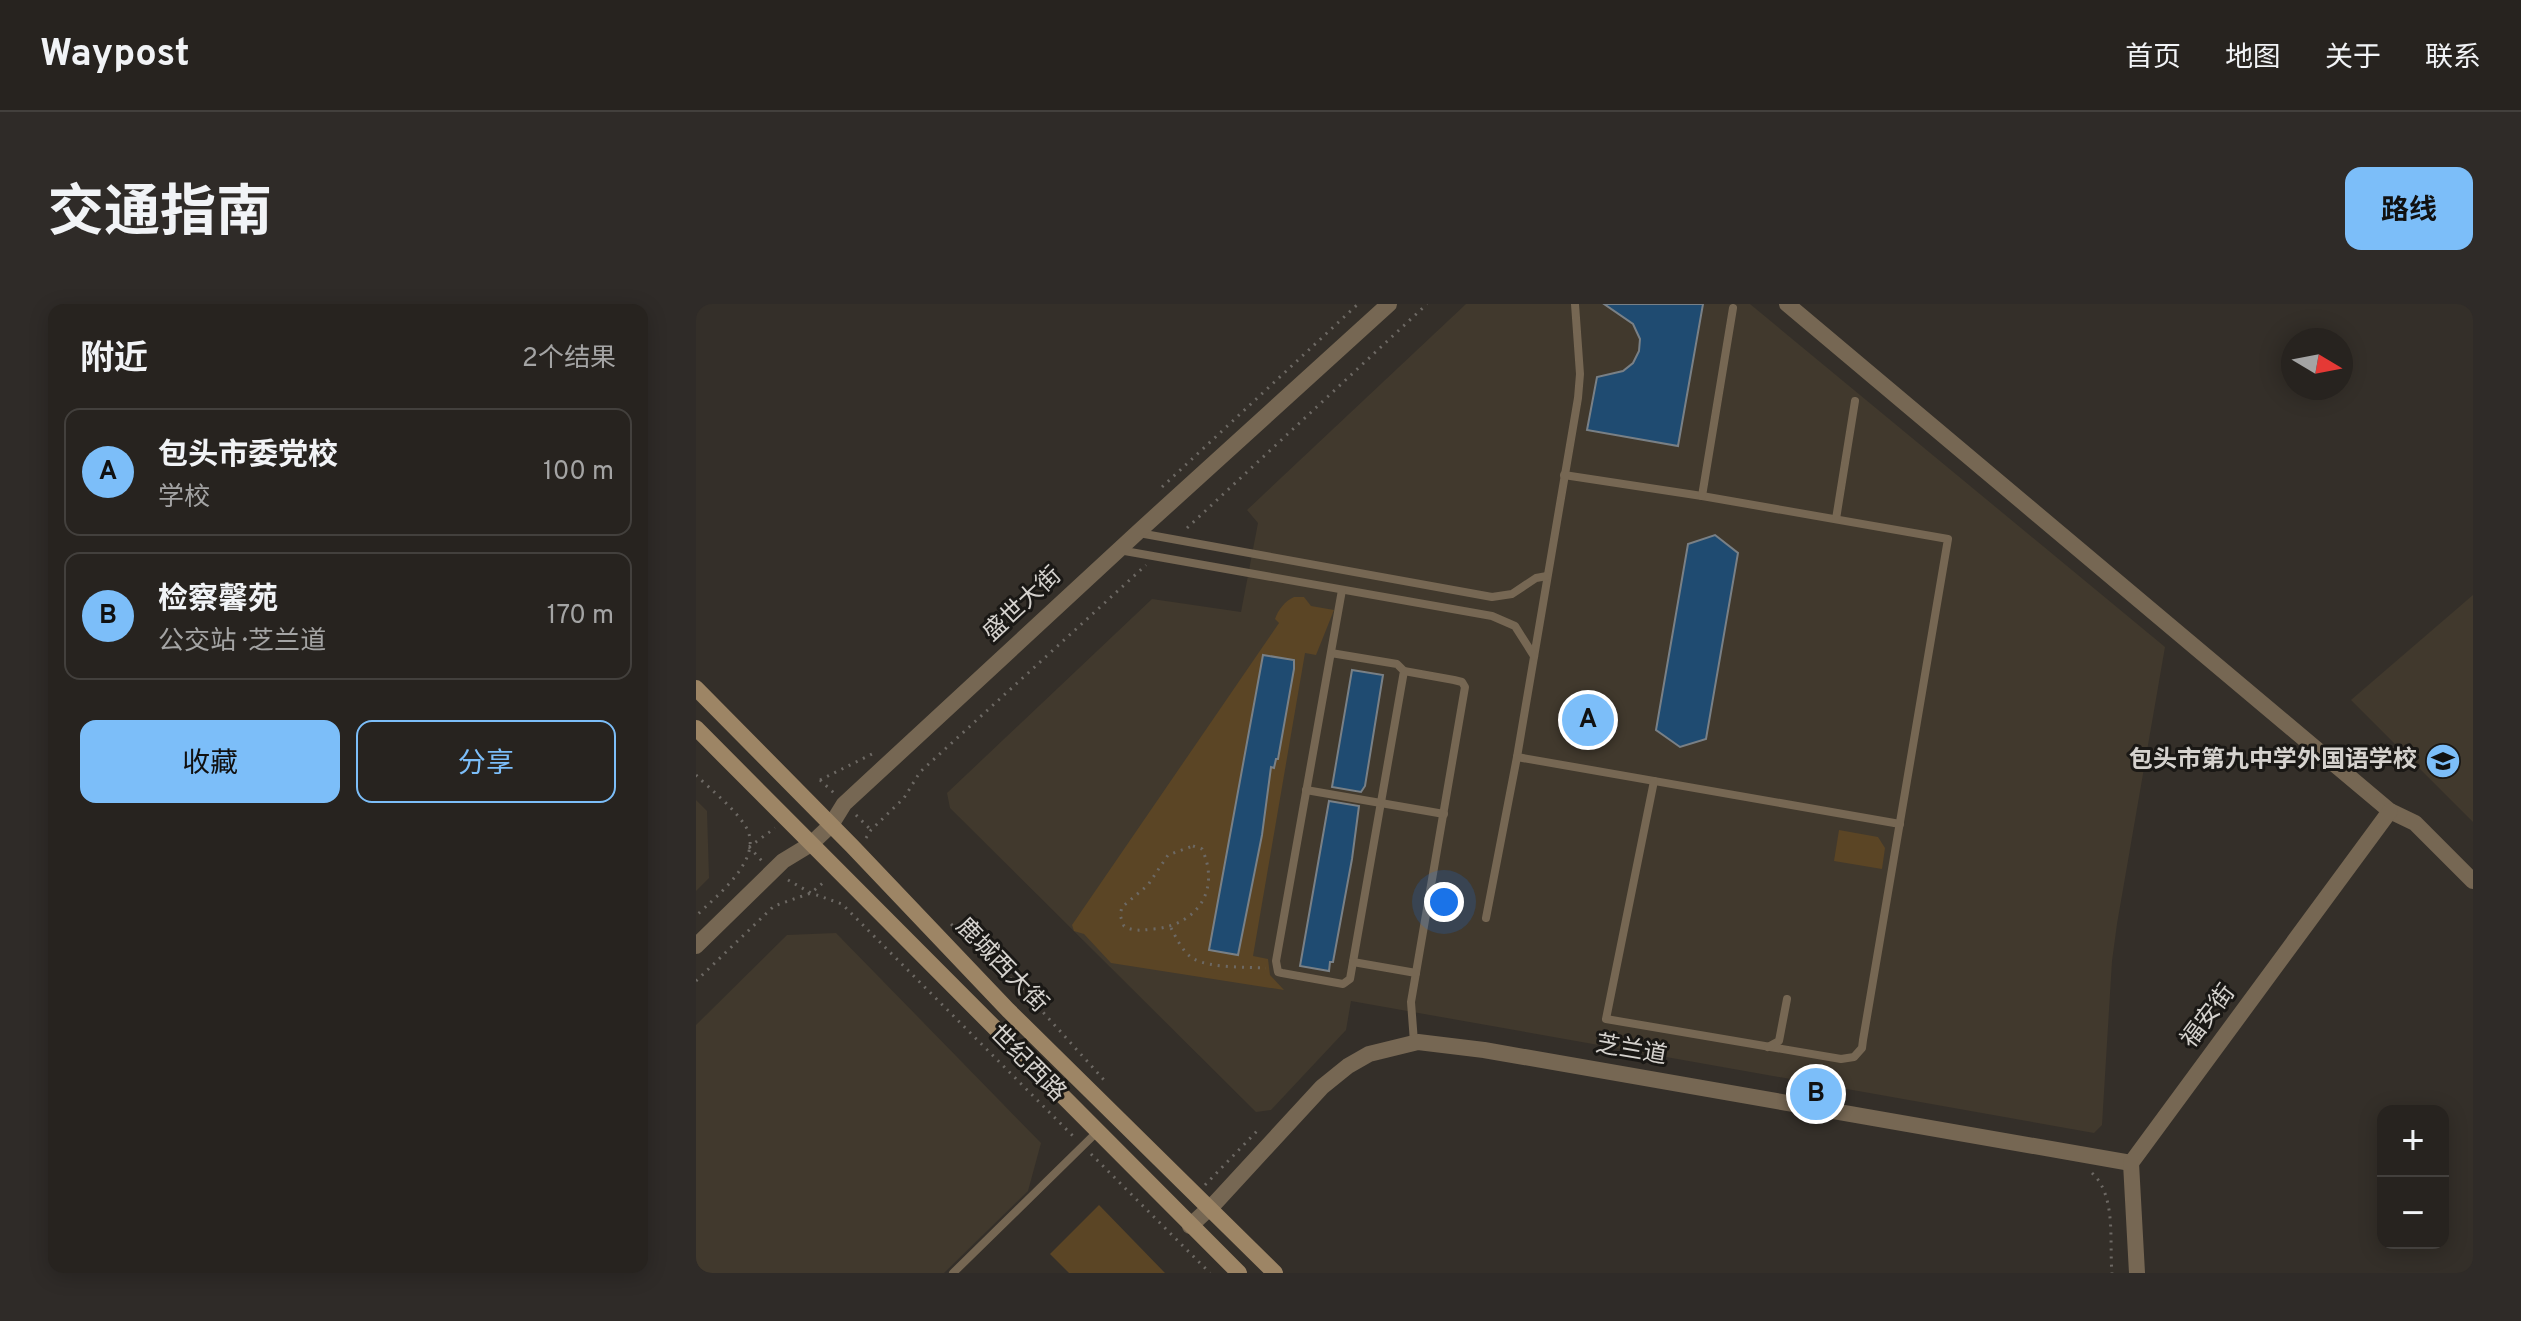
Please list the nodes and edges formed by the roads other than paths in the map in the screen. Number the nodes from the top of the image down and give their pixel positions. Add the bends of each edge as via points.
1 (1389, 304) edge
2 (1575, 304) edge
3 (1787, 304) edge
4 (1733, 308) dead end
5 (1855, 401) dead end
6 (1564, 475) junction
7 (1702, 496) junction
8 (1836, 519) junction
9 (1137, 533) junction
10 (1118, 550) junction
11 (1547, 576) junction
12 (1342, 590) junction
13 (1331, 653) junction
14 (1534, 656) junction
15 (1404, 671) junction
16 (696, 688) edge
17 (696, 728) edge
18 (1517, 757) junction
19 (1654, 781) junction
20 (1306, 790) junction
21 (1381, 803) junction
22 (2390, 811) junction
23 (1444, 814) junction
24 (1900, 824) junction
25 (831, 825) junction
26 (811, 844) junction
27 (2473, 881) edge
28 (1486, 918) dead end
29 (696, 946) edge
30 (1353, 962) junction
31 (1416, 973) junction
32 (1787, 999) dead end
33 (1414, 1042) junction
34 (1767, 1047) junction
35 (1097, 1132) junction
36 (2131, 1163) junction
37 (1206, 1203) junction
38 (1187, 1222) junction
39 (953, 1273) edge
40 (1239, 1273) edge
41 (1275, 1273) edge
42 (2137, 1273) edge

1 - 9 street, 盛世大街
2 - 6 lane via 1580,374
3 - 22 street
4 - 7 lane
5 - 8 lane
6 - 7 lane
6 - 11 lane
7 - 8 lane
8 - 24 lane via 1948,539
9 - 10 street, 盛世大街
9 - 11 lane via 1492,597 1512,594
10 - 12 lane
10 - 25 street, 盛世大街 via 844,804
11 - 14 lane
12 - 13 lane
12 - 14 lane via 1507,621
13 - 15 lane via 1397,664
13 - 20 lane
14 - 18 lane
15 - 21 lane
15 - 23 lane via 1462,682 1465,687
16 - 25 main road, 鹿城西大街
17 - 26 main road, 鹿城西大街
18 - 19 lane
18 - 28 lane
19 - 24 lane
19 - 34 lane via 1606,1019
20 - 21 lane
20 - 30 lane via 1276,969 1343,984 1350,979
21 - 23 lane
21 - 30 lane
22 - 27 street via 2415,823
22 - 36 street, 福安街
23 - 31 lane
24 - 34 lane via 1858,1053 1841,1059
25 - 26 street, 盛世大街
25 - 37 main road, 鹿城西大街 via 1008,1010
26 - 29 street, 盛世大街 via 783,861
26 - 35 main road, 鹿城西大街
30 - 31 lane
31 - 33 lane via 1411,1002
32 - 34 lane via 1779,1041
33 - 36 street, 芝兰道 via 1439,1042
33 - 37 street, 芝兰道 via 1369,1054 1348,1066
35 - 38 main road, 鹿城西大街
35 - 39 lane
36 - 42 street
37 - 38 street, 芝兰道
37 - 41 main road, 鹿城西大街
38 - 40 main road, 鹿城西大街

